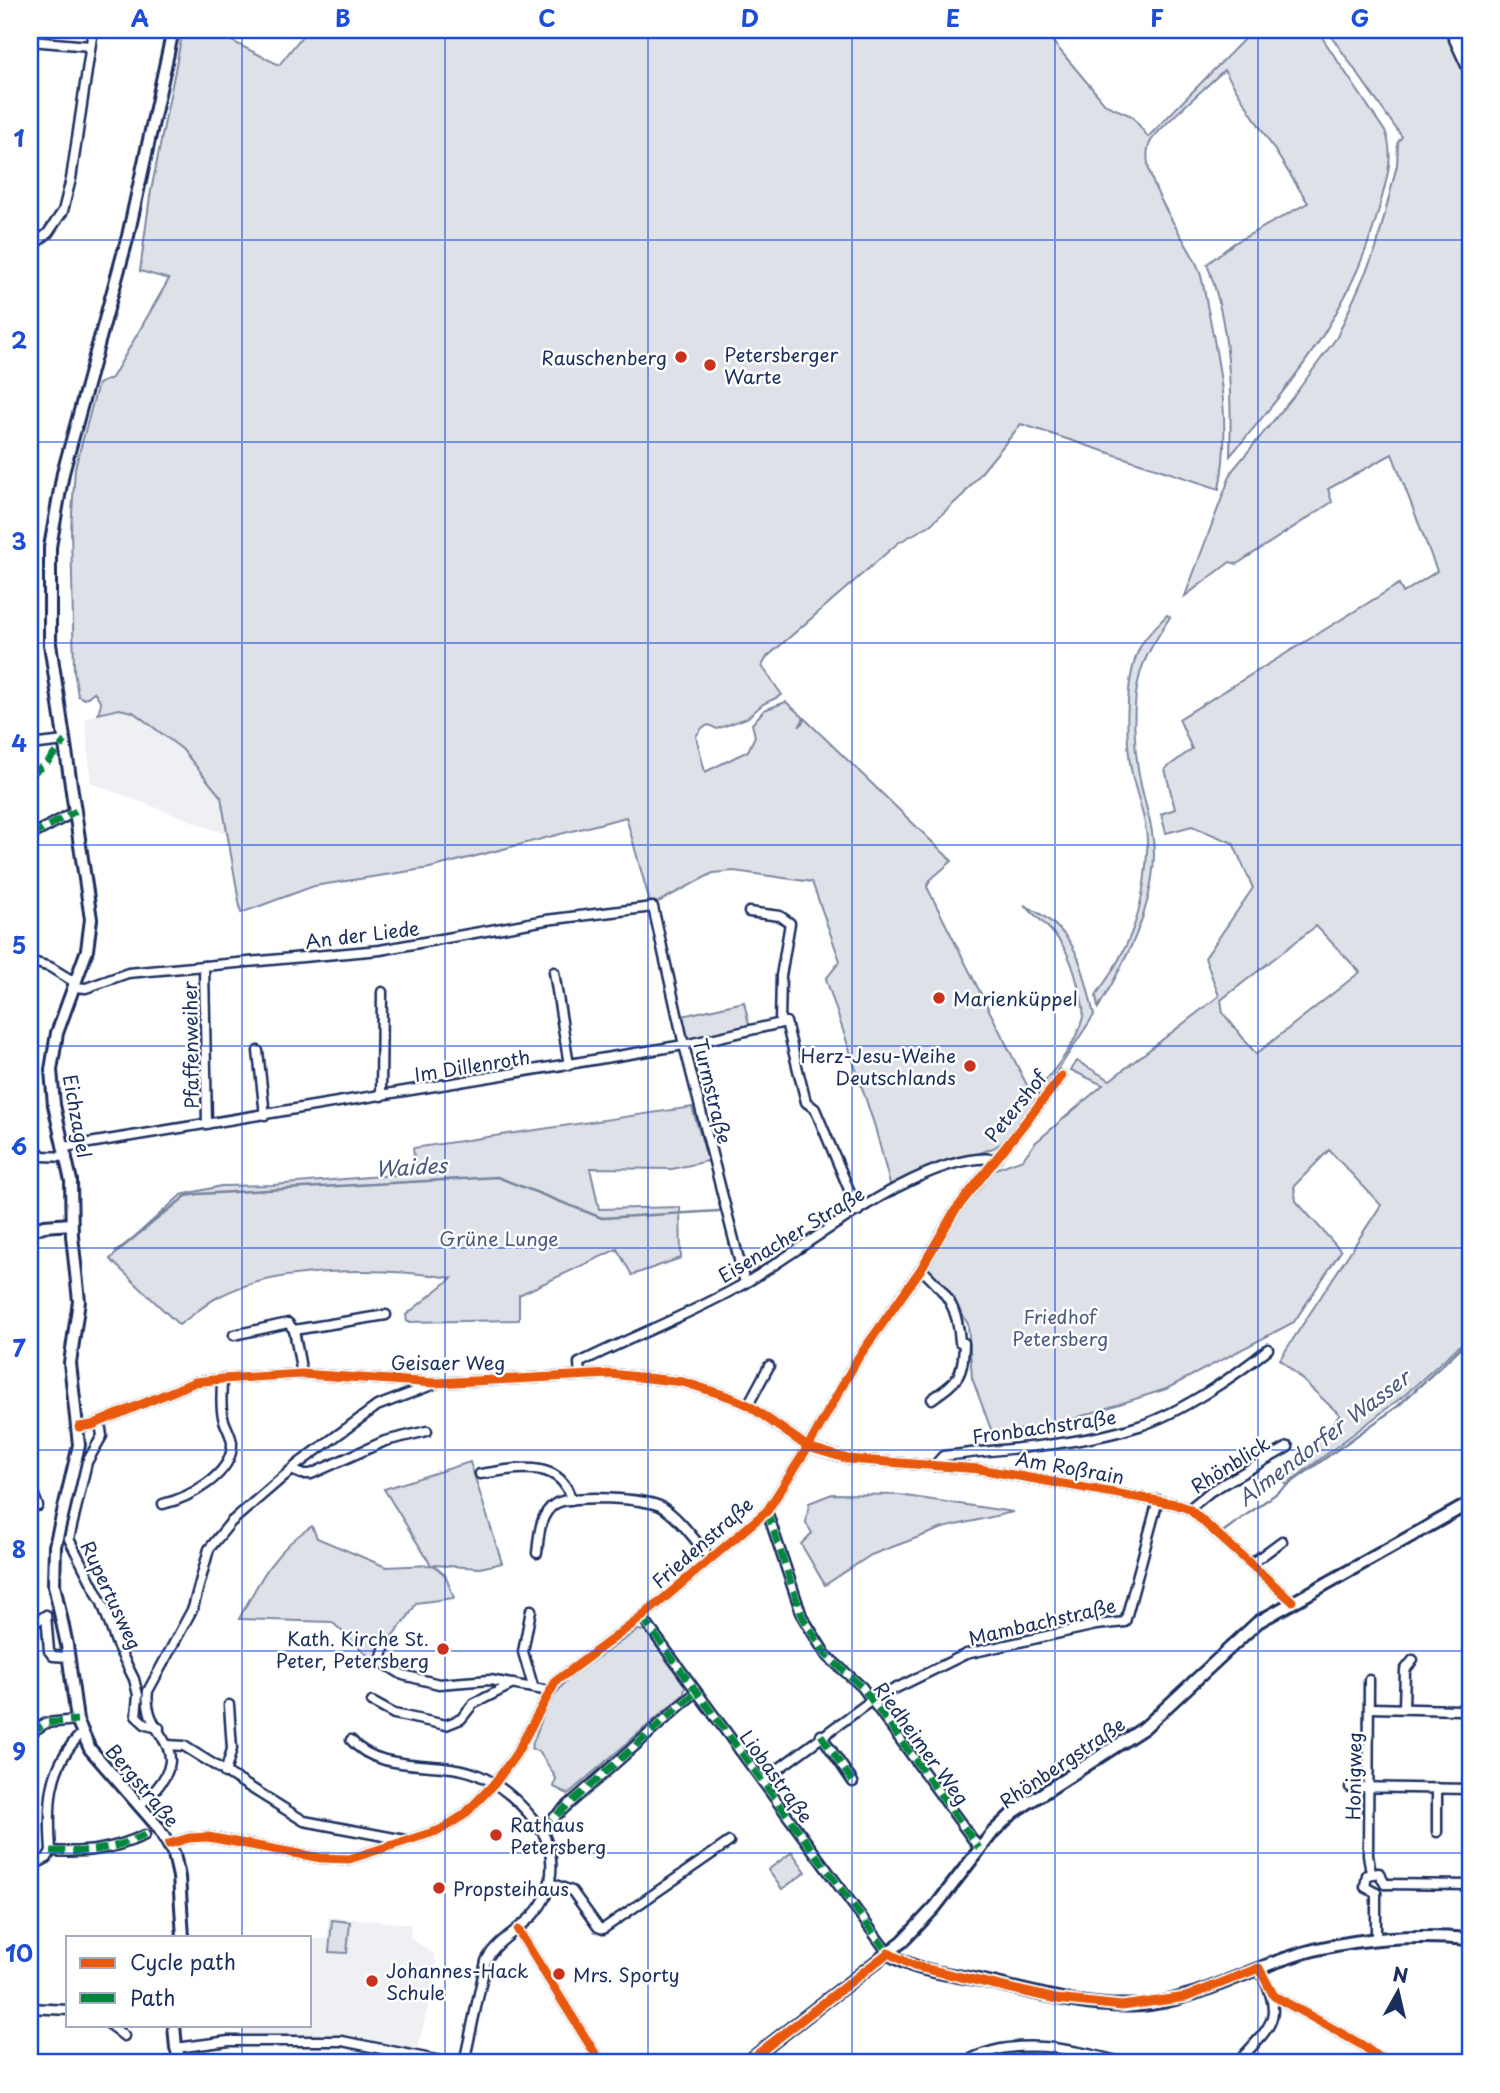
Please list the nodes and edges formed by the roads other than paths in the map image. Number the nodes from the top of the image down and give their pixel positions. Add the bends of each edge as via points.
1 (93, 30) edge
2 (173, 30) edge
3 (1452, 30) edge
4 (30, 41) edge
5 (90, 46) junction
6 (1470, 67) edge
7 (30, 248) edge
8 (65, 741) junction
9 (30, 745) edge
10 (76, 811) junction
11 (30, 835) edge
12 (653, 907) joint
13 (749, 912) dead end
14 (30, 961) edge
15 (204, 966) junction
16 (554, 972) dead end
17 (75, 985) junction
18 (382, 992) dead end
19 (780, 1023) junction
20 (684, 1045) junction
21 (258, 1051) dead end
22 (569, 1065) junction
23 (1062, 1076) dead end
24 (381, 1096) junction
25 (265, 1115) junction
26 (208, 1124) junction
27 (30, 1143) edge
28 (66, 1152) junction
29 (995, 1158) junction
30 (858, 1211) junction
31 (71, 1224) junction
32 (31, 1227) edge
33 (921, 1269) junction
34 (745, 1283) junction
35 (386, 1315) dead end
36 (294, 1330) junction
37 (234, 1335) dead end
38 (1268, 1349) dead end
39 (769, 1366) dead end
40 (302, 1374) junction
41 (580, 1375) junction
42 (222, 1379) junction
43 (435, 1383) junction
44 (932, 1399) dead end
45 (748, 1405) junction
46 (100, 1422) junction
47 (79, 1427) junction
48 (427, 1431) dead end
49 (808, 1447) junction
50 (1289, 1447) dead end
51 (934, 1465) junction
52 (292, 1469) junction
53 (480, 1474) dead end
54 (30, 1485) edge
55 (571, 1500) junction
56 (1158, 1500) junction
57 (1470, 1503) edge
58 (163, 1504) dead end
59 (38, 1506) dead end
60 (1189, 1509) junction
61 (766, 1511) junction
62 (1282, 1541) dead end
63 (537, 1553) dead end
64 (711, 1559) junction
65 (1251, 1564) junction
66 (1292, 1601) junction
67 (531, 1611) dead end
68 (642, 1617) junction
69 (33, 1625) dead end
70 (386, 1641) dead end
71 (69, 1657) junction
72 (1413, 1660) dead end
73 (1369, 1680) dead end
74 (513, 1684) junction
75 (533, 1686) junction
76 (549, 1691) junction
77 (696, 1692) junction
78 (872, 1700) junction
79 (372, 1702) dead end
80 (229, 1705) dead end
81 (1470, 1706) edge
82 (1370, 1708) junction
83 (1404, 1708) junction
84 (77, 1720) junction
85 (159, 1728) junction
86 (30, 1733) edge
87 (82, 1733) junction
88 (821, 1735) junction
89 (351, 1740) dead end
90 (167, 1745) junction
91 (225, 1773) junction
92 (762, 1781) junction
93 (853, 1782) dead end
94 (495, 1783) junction
95 (1350, 1787) dead end
96 (1368, 1787) junction
97 (1437, 1788) junction
98 (1470, 1789) edge
99 (139, 1806) junction
100 (541, 1829) junction
101 (1437, 1832) dead end
102 (145, 1835) dead end
103 (408, 1841) junction
104 (729, 1842) dead end
105 (169, 1844) junction
106 (979, 1848) junction
107 (51, 1851) junction
108 (30, 1867) edge
109 (1371, 1872) junction
110 (550, 1883) junction
111 (1385, 1884) junction
112 (1470, 1885) edge
113 (1376, 1893) junction
114 (518, 1930) junction
115 (183, 1936) edge
116 (1376, 1939) junction
117 (1470, 1939) edge
118 (888, 1953) junction
119 (1259, 1968) junction
120 (1274, 1996) junction
121 (30, 2008) edge
122 (66, 2010) edge
123 (111, 2026) edge
124 (174, 2026) edge
125 (124, 2036) dead end
126 (176, 2048) junction
127 (181, 2063) edge
128 (451, 2063) edge
129 (464, 2063) edge
130 (601, 2063) edge
131 (746, 2063) edge
132 (963, 2063) edge
133 (1125, 2063) edge
134 (1237, 2063) edge
135 (1386, 2063) edge

1 - 5 street
2 - 8 main road, Eichzagel via 131,223 54,518 50,644
3 - 6 highway
4 - 5 street
5 - 7 street via 63,211
8 - 9 street
8 - 10 main road, Eichzagel
10 - 11 street
10 - 17 main road, Eichzagel via 91,919
12 - 15 street, An der Liede via 546,920 380,950
12 - 20 street, Turmstraße
13 - 19 street via 780,916 790,923 781,976
14 - 17 street via 50,967
15 - 17 street, An der Liede via 128,973 86,989
15 - 26 street, Pfaffenweiher
16 - 22 street
17 - 28 main road, Eichzagel via 57,1032 52,1061 52,1092
18 - 24 street
19 - 20 street
19 - 30 street via 786,1022 806,1102 815,1109
20 - 22 street, Im Dillenroth
20 - 34 street, Turmstraße
21 - 25 street
22 - 24 street, Im Dillenroth
23 - 29 street, Petershof
24 - 25 street, Im Dillenroth
25 - 26 street, Im Dillenroth
26 - 28 street, Im Dillenroth
27 - 28 street via 42,1156
28 - 31 main road, Eichzagel
29 - 30 street, Eisenacher Straße via 966,1159 903,1185
29 - 33 street, Friedenstraße via 954,1212
30 - 34 street, Eisenacher Straße
31 - 32 main road
31 - 47 main road, Bergstraße via 79,1301 70,1373
33 - 44 street via 945,1293 958,1316 960,1342 964,1343 958,1381
33 - 49 street, Friedenstraße via 858,1358
34 - 41 street, Eisenacher Straße via 579,1363
35 - 36 street
36 - 37 street via 288,1323
36 - 40 street
38 - 51 street, Fronbachstraße via 1161,1418 1138,1427 1084,1439 943,1456
39 - 45 street
40 - 42 street, Geisaer Weg
40 - 43 street, Geisaer Weg
41 - 43 street, Geisaer Weg
41 - 45 street, Geisaer Weg via 683,1382
42 - 46 street, Geisaer Weg via 195,1382
42 - 58 street via 222,1408 231,1451 201,1489
43 - 52 street via 377,1406
45 - 49 street, Geisaer Weg
46 - 47 street, Geisaer Weg
46 - 85 street, Rupertusweg via 102,1436 87,1462 69,1539 134,1679 137,1719
47 - 71 main road, Bergstraße via 77,1459 52,1569
48 - 52 street via 385,1441 310,1474
49 - 51 street, Am Roßrain via 848,1459
49 - 61 street, Friedenstraße
50 - 60 street, Rhönblick via 1211,1491
51 - 56 street, Am Roßrain
52 - 85 street via 231,1522 209,1549 193,1608 148,1691 148,1704
53 - 55 street via 535,1466 553,1474
54 - 59 street
55 - 63 street via 555,1504 542,1520
55 - 64 street via 656,1504 666,1509
56 - 60 street, Am Roßrain
56 - 78 street, Mambachstraße via 1125,1622 966,1654
57 - 66 main road, Rhönbergstraße
60 - 65 street, Am Roßrain
61 - 64 street, Friedenstraße
61 - 78 street, Riedheimer Weg via 802,1616 830,1660
62 - 65 street
64 - 68 street, Friedenstraße
65 - 66 street, Am Roßrain
66 - 106 main road, Rhönbergstraße via 1238,1638 1144,1728 1025,1804
67 - 75 street via 523,1652
68 - 76 street, Friedenstraße via 565,1672
68 - 77 street, Liobastraße
69 - 71 street via 46,1615 49,1651 53,1656
70 - 74 street via 385,1664 403,1675 439,1684 490,1679
71 - 84 main road, Bergstraße
72 - 83 street via 1405,1670
73 - 82 street, Honigweg
74 - 75 street
74 - 79 street via 473,1704 461,1719 446,1725 394,1714
75 - 76 street
76 - 94 street, Friedenstraße
77 - 92 street, Liobastraße
77 - 100 street
78 - 88 street, Mambachstraße
78 - 106 street, Riedheimer Weg
80 - 91 street via 232,1749
81 - 83 street via 1461,1710
82 - 83 street
82 - 96 street, Honigweg
84 - 86 street via 46,1723
84 - 87 main road, Bergstraße
85 - 90 street
87 - 99 main road, Bergstraße via 90,1749
87 - 107 street via 65,1751 50,1789
88 - 92 street, Mambachstraße
88 - 93 street
89 - 94 street via 370,1756 474,1773
90 - 91 street via 184,1746
90 - 99 street via 167,1773
91 - 103 street via 304,1821
92 - 118 street, Liobastraße
94 - 100 street via 520,1802
94 - 103 street, Friedenstraße via 452,1824
95 - 96 street
96 - 97 street
96 - 109 street, Honigweg
97 - 98 street
97 - 101 street
99 - 105 main road, Bergstraße
100 - 110 street via 550,1853
102 - 107 street via 111,1849
103 - 105 street, Friedenstraße via 335,1860 208,1837
104 - 110 street via 603,1929 572,1891
105 - 115 main road, Bergstraße via 179,1877
106 - 118 main road, Rhönbergstraße via 925,1918
107 - 108 street
109 - 111 street via 1382,1876
109 - 113 street via 1363,1883 1367,1891
110 - 114 street via 540,1907
111 - 112 street
111 - 113 street
113 - 116 street
114 - 129 street via 486,1961
114 - 130 street
116 - 117 main road
116 - 119 main road via 1326,1947
118 - 119 main road via 914,1966 1056,1999 1112,2005 1186,1997
118 - 131 main road, Rhönbergstraße
119 - 120 street
120 - 134 street via 1270,2027
120 - 135 street
121 - 122 street
123 - 125 street
124 - 126 main road
126 - 127 main road
126 - 128 street via 229,2041 342,2041
132 - 133 street via 984,2051 1019,2045

